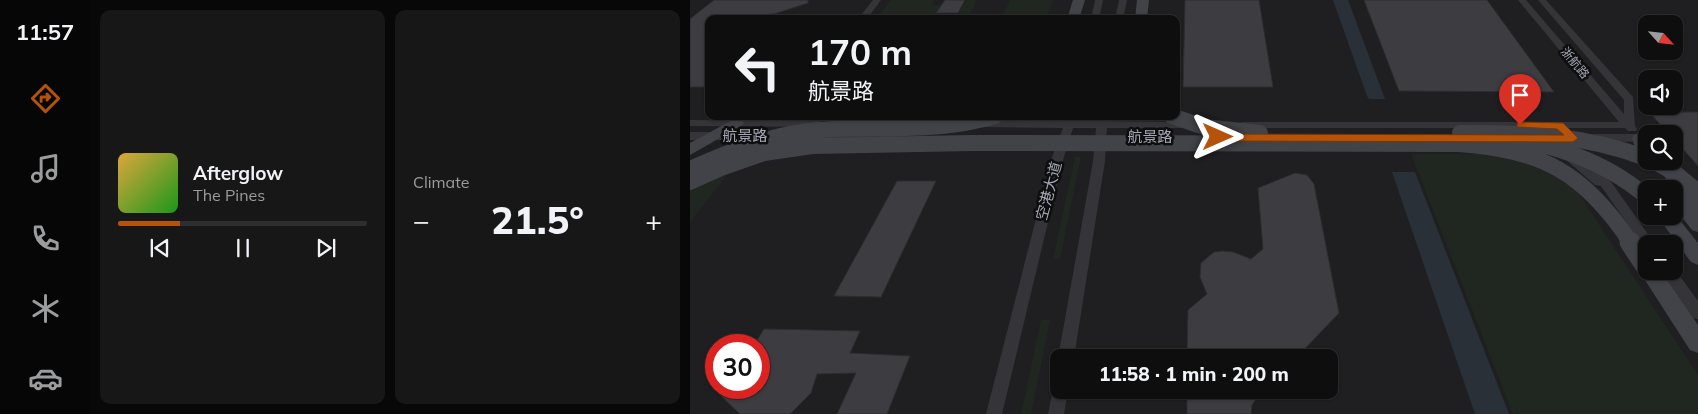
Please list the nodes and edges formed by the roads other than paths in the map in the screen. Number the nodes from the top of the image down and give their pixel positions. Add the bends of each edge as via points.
1 (877, 0) edge
2 (1079, 0) edge
3 (1099, 0) edge
4 (1123, 0) edge
5 (1143, 0) edge
6 (1522, 0) edge
7 (1542, 0) edge
8 (865, 15) edge
9 (1074, 15) edge
10 (1096, 15) edge
11 (1121, 15) edge
12 (1141, 15) edge
13 (1180, 119) edge
14 (780, 120) edge
15 (980, 120) edge
16 (1071, 120) edge
17 (690, 123) edge
18 (736, 124) junction
19 (1540, 125) junction
20 (1560, 125) junction
21 (1630, 125) junction
22 (1101, 126) edge
23 (797, 132) junction
24 (1460, 132) junction
25 (1638, 135) edge
26 (690, 136) edge
27 (714, 136) junction
28 (767, 136) junction
29 (1066, 137) junction
30 (1548, 138) junction
31 (1573, 138) junction
32 (1638, 142) edge
33 (690, 150) edge
34 (690, 156) edge
35 (1638, 156) edge
36 (690, 168) edge
37 (1655, 170) edge
38 (1666, 170) edge
39 (1669, 170) edge
40 (1662, 180) edge
41 (690, 181) edge
42 (1638, 190) edge
43 (1698, 192) edge
44 (1618, 201) junction
45 (1683, 206) edge
46 (1698, 208) edge
47 (1673, 225) edge
48 (1698, 225) edge
49 (1643, 235) edge
50 (1638, 254) edge
51 (1698, 257) edge
52 (1656, 280) edge
53 (1674, 280) edge
54 (1698, 313) edge
55 (1698, 343) edge
56 (1067, 349) edge
57 (1058, 399) edge
58 (994, 414) edge
59 (1056, 414) edge

1 - 8 street
2 - 9 main road
3 - 10 street
4 - 11 street
5 - 12 main road
6 - 21 street, 浙航路
7 - 21 street, 浙航路 via 1629,99
13 - 24 main road, bridge via 1199,126 1249,132
14 - 16 street, 航景路
14 - 18 street, 航景路
14 - 28 street
15 - 23 main road, bridge via 933,129
16 - 22 street, 航景路
16 - 29 street, 空港大道
17 - 18 street, 航景路
18 - 27 main road
19 - 20 street, 航景路
19 - 22 street, 航景路
19 - 30 street
20 - 21 street, 航景路
20 - 31 street
21 - 25 street, 浙航路
22 - 29 street, 航景路
22 - 30 street, 航景路
22 - 56 street
23 - 34 main road, bridge via 741,139
23 - 36 main road, bridge via 738,148
24 - 35 main road, bridge via 1535,132 1585,137
24 - 42 main road, bridge via 1559,148 1590,161
26 - 27 street, 航景路
27 - 28 street, 航景路
27 - 33 main road
28 - 29 street, 航景路
28 - 41 main road
29 - 58 street, 空港大道 via 1057,160
30 - 31 street, 航景路
30 - 44 street
31 - 32 street, 航景路
31 - 44 street
37 - 40 main road
38 - 46 main road
39 - 43 main road, bridge
41 - 50 main road, bridge via 764,153 812,146 1438,144 1501,148 1550,164 1575,178 1608,209
44 - 49 street
45 - 48 main road
47 - 51 main road
52 - 55 main road
53 - 54 street
57 - 59 street

